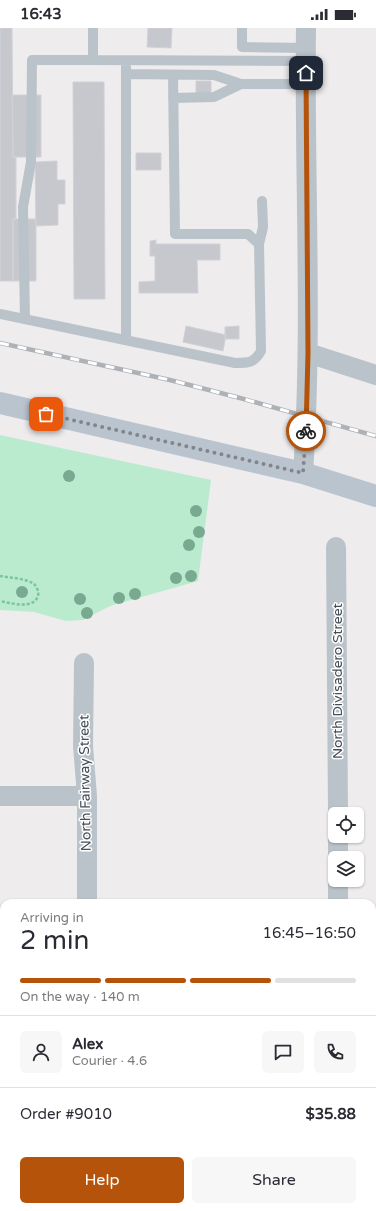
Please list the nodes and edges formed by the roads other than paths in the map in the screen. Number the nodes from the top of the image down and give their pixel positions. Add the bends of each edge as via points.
1 (93, 28) edge
2 (242, 28) edge
3 (306, 28) edge
4 (306, 55) junction
5 (93, 60) junction
6 (126, 60) junction
7 (126, 74) junction
8 (173, 75) junction
9 (241, 84) junction
10 (306, 84) junction
11 (173, 98) junction
12 (262, 201) dead end
13 (260, 244) junction
14 (0, 314) edge
15 (24, 319) junction
16 (126, 340) junction
17 (308, 353) junction
18 (376, 375) edge
19 (0, 403) edge
20 (303, 473) junction
21 (376, 496) edge
22 (336, 547) dead end
23 (84, 663) dead end
24 (0, 796) edge
25 (87, 796) junction
26 (338, 807) edge
27 (338, 887) edge
28 (87, 899) edge
29 (338, 899) edge

1 - 5 lane
2 - 4 lane via 242,47
3 - 4 street
4 - 6 lane
4 - 10 street
5 - 6 lane
5 - 15 lane via 32,60 31,162 23,207
6 - 7 lane
7 - 8 lane
7 - 16 lane
8 - 9 lane via 214,75
8 - 11 lane
9 - 10 lane
9 - 11 lane via 214,97
10 - 17 street
11 - 13 lane via 175,234 248,234
12 - 13 lane via 263,227
13 - 16 lane via 261,351 257,358 249,363 235,363
14 - 15 lane
15 - 16 lane
17 - 18 street
17 - 20 street
19 - 20 main road
20 - 21 main road
22 - 26 street, North Divisadero Street
23 - 25 street, North Fairway Street via 83,746
24 - 25 street
25 - 28 street, North Fairway Street
27 - 29 street

